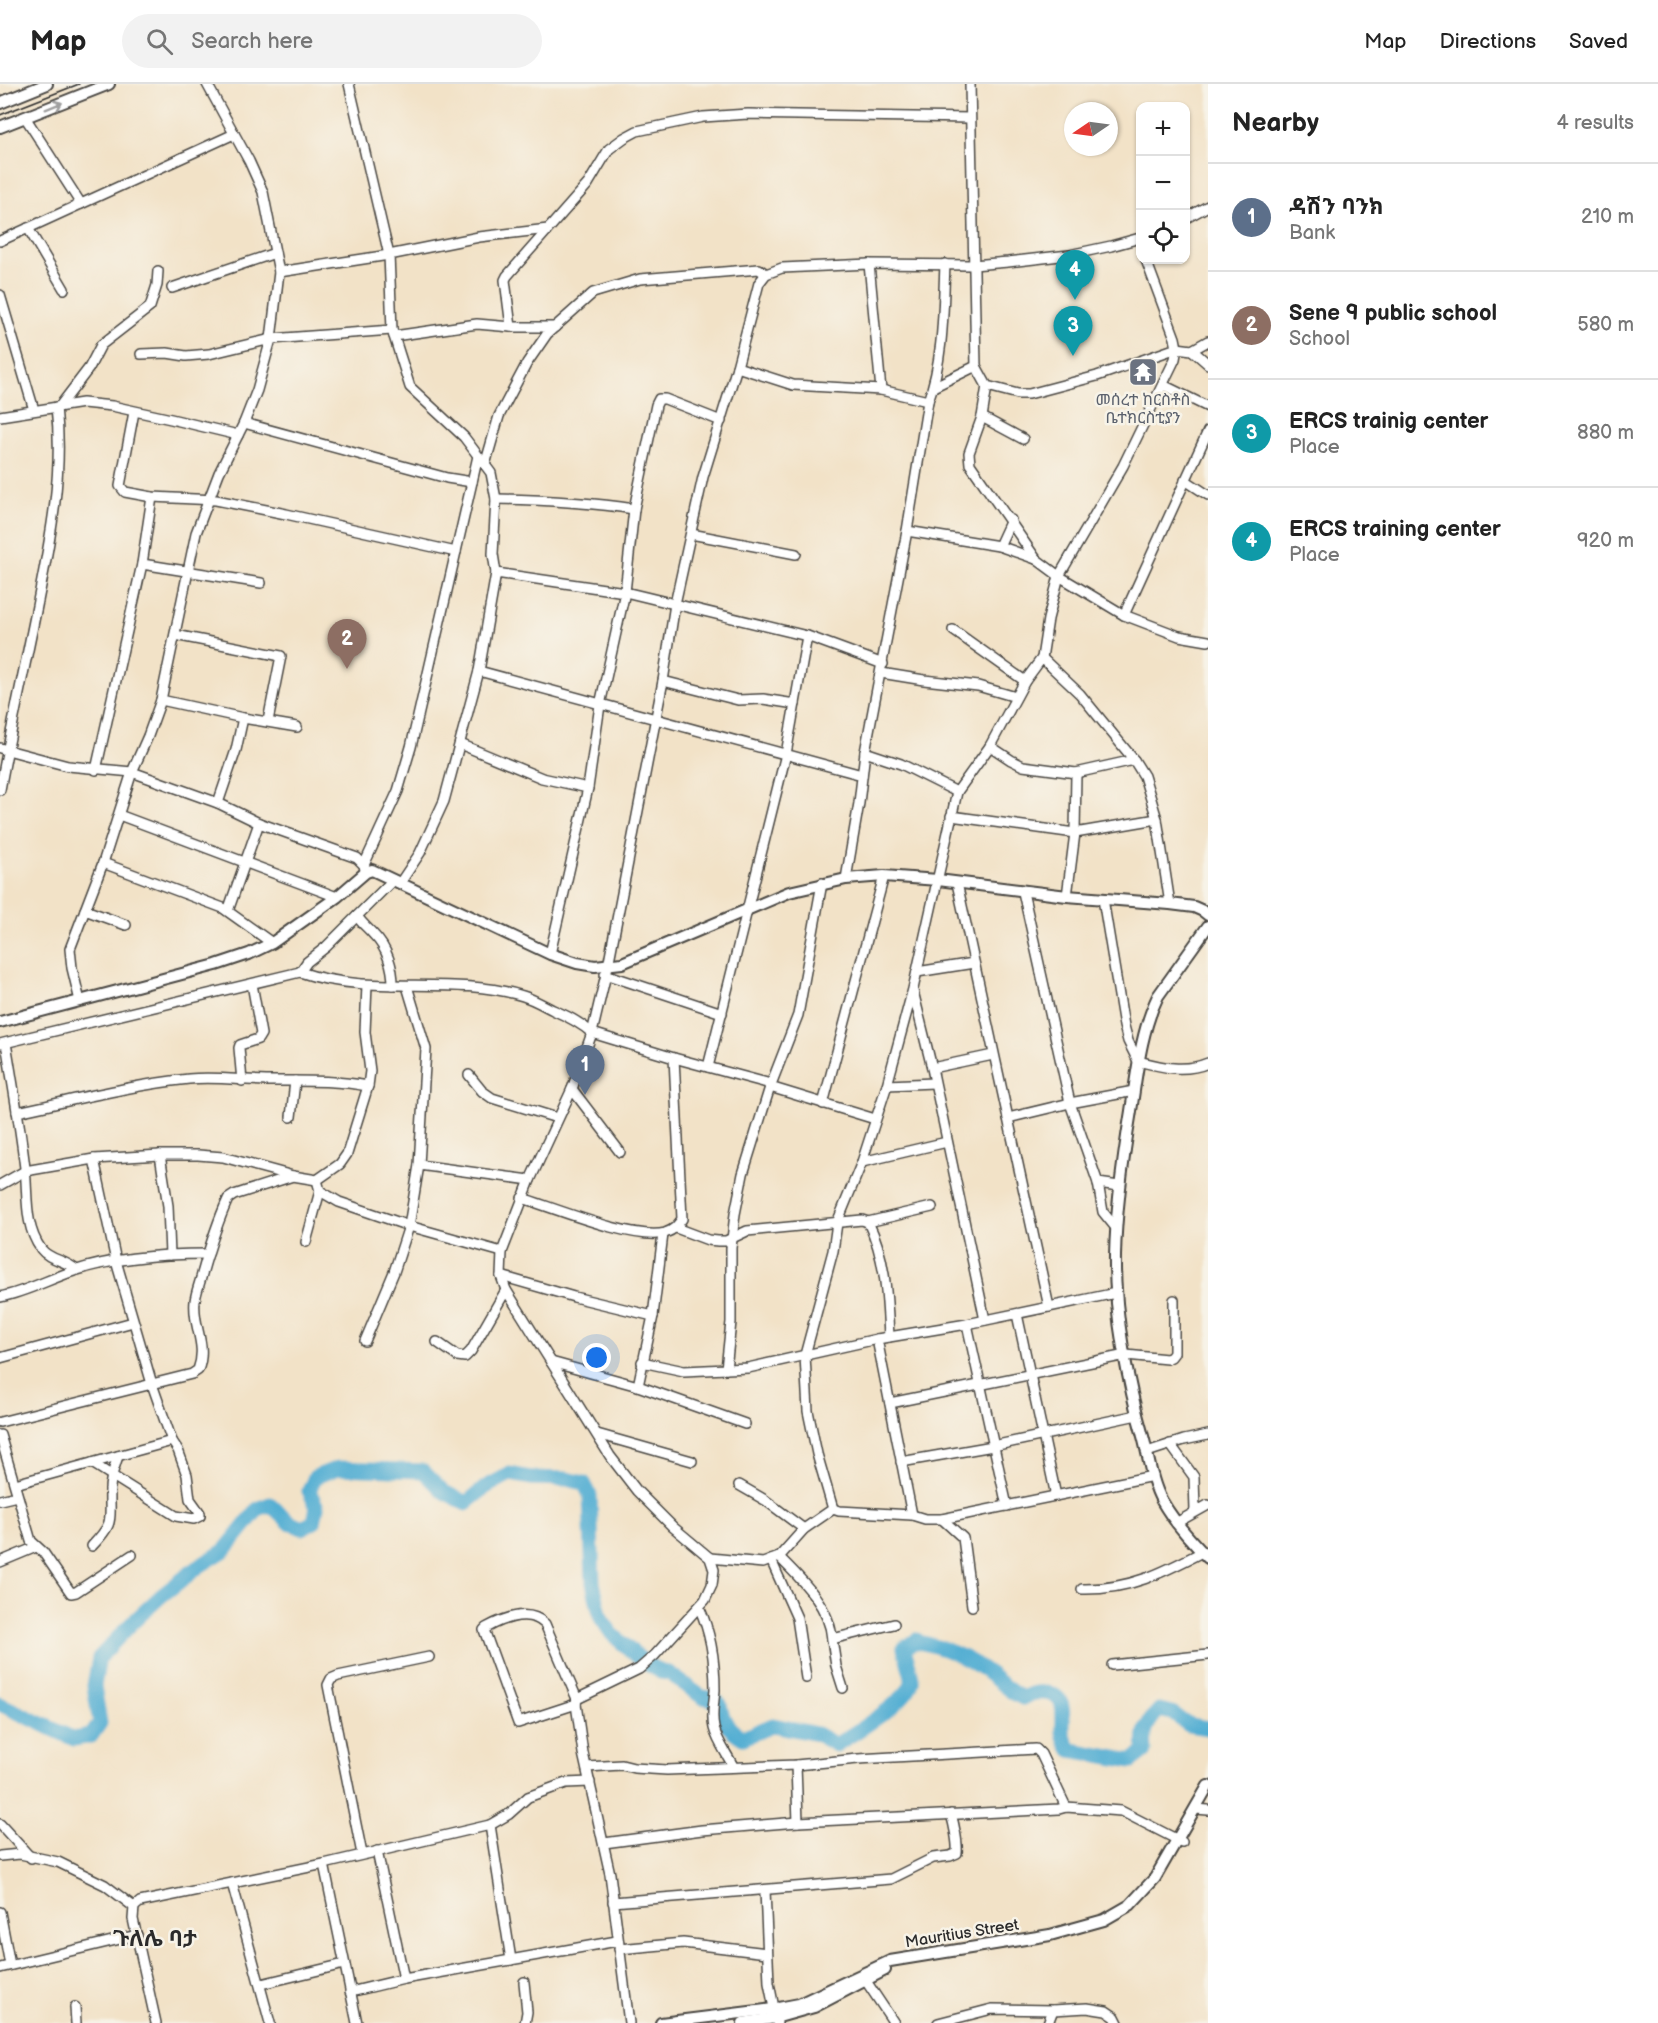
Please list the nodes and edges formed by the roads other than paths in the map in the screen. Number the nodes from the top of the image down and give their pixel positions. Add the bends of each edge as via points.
1 (47, 84) edge
2 (109, 84) edge
3 (207, 84) edge
4 (349, 84) edge
5 (970, 84) edge
6 (0, 103) edge
7 (25, 117) junction
8 (970, 118) junction
9 (0, 128) edge
10 (234, 134) junction
11 (81, 204) junction
12 (1208, 206) edge
13 (1190, 215) edge
14 (28, 228) junction
15 (548, 229) junction
16 (0, 241) edge
17 (1136, 242) edge
18 (275, 253) junction
19 (389, 255) junction
20 (869, 264) junction
21 (945, 264) junction
22 (1147, 264) edge
23 (973, 265) junction
24 (158, 271) dead end
25 (279, 272) junction
26 (766, 274) junction
27 (172, 288) dead end
28 (64, 289) dead end
29 (0, 295) edge
30 (5, 323) edge
31 (511, 327) junction
32 (555, 327) junction
33 (393, 333) junction
34 (271, 339) junction
35 (1208, 341) edge
36 (1177, 348) junction
37 (1191, 350) junction
38 (141, 354) dead end
39 (1208, 364) edge
40 (976, 366) junction
41 (737, 368) junction
42 (1163, 385) junction
43 (987, 386) junction
44 (933, 387) junction
45 (881, 390) junction
46 (928, 401) junction
47 (58, 407) junction
48 (1208, 407) edge
49 (34, 410) junction
50 (134, 412) junction
51 (0, 416) edge
52 (982, 417) junction
53 (721, 421) junction
54 (244, 423) junction
55 (1208, 431) edge
56 (238, 435) junction
57 (1023, 439) dead end
58 (478, 456) junction
59 (486, 465) junction
60 (1185, 480) junction
61 (472, 482) junction
62 (1208, 495) edge
63 (152, 497) junction
64 (208, 500) junction
65 (496, 500) junction
66 (634, 509) junction
67 (1011, 520) junction
68 (907, 531) junction
69 (691, 534) junction
70 (999, 546) junction
71 (456, 552) junction
72 (796, 554) dead end
73 (1036, 558) junction
74 (142, 564) junction
75 (187, 571) junction
76 (496, 573) junction
77 (1059, 576) junction
78 (261, 583) dead end
79 (625, 592) junction
80 (675, 604) junction
81 (1124, 615) junction
82 (953, 630) dead end
83 (175, 635) junction
84 (807, 636) junction
85 (1208, 641) edge
86 (1042, 658) junction
87 (882, 669) junction
88 (479, 671) junction
89 (663, 681) junction
90 (1025, 681) junction
91 (1016, 697) junction
92 (161, 700) junction
93 (795, 704) junction
94 (600, 705) junction
95 (243, 718) junction
96 (655, 720) junction
97 (268, 721) junction
98 (297, 727) dead end
99 (460, 744) junction
100 (990, 746) junction
101 (4, 749) edge
102 (865, 752) junction
103 (786, 754) junction
104 (1134, 760) junction
105 (96, 770) junction
106 (132, 772) junction
107 (1076, 773) junction
108 (862, 775) junction
109 (588, 788) junction
110 (0, 790) edge
111 (957, 792) junction
112 (218, 803) junction
113 (119, 815) junction
114 (951, 816) junction
115 (1157, 819) junction
116 (259, 823) junction
117 (1075, 833) junction
118 (103, 863) junction
119 (246, 863) junction
120 (365, 868) junction
121 (885, 876) junction
122 (846, 879) junction
123 (938, 880) junction
124 (397, 882) junction
125 (822, 883) junction
126 (957, 883) junction
127 (1023, 892) junction
128 (1067, 896) junction
129 (337, 897) junction
130 (1103, 899) junction
131 (1170, 904) junction
132 (748, 908) junction
133 (85, 910) junction
134 (228, 911) junction
135 (1208, 915) edge
136 (357, 916) junction
137 (126, 926) dead end
138 (1207, 934) edge
139 (272, 943) junction
140 (550, 954) junction
141 (974, 963) junction
142 (607, 970) junction
143 (300, 972) junction
144 (916, 972) junction
145 (252, 984) junction
146 (366, 985) junction
147 (393, 985) junction
148 (407, 986) junction
149 (912, 989) junction
150 (80, 1001) junction
151 (722, 1013) junction
152 (0, 1022) edge
153 (592, 1032) junction
154 (3, 1044) edge
155 (993, 1055) junction
156 (674, 1059) junction
157 (1138, 1061) junction
158 (1208, 1063) edge
159 (708, 1067) junction
160 (932, 1068) junction
161 (469, 1075) dead end
162 (242, 1081) junction
163 (295, 1081) junction
164 (934, 1083) junction
165 (887, 1085) junction
166 (368, 1086) junction
167 (770, 1087) junction
168 (572, 1089) junction
169 (1134, 1090) junction
170 (1070, 1103) junction
171 (823, 1104) junction
172 (17, 1112) junction
173 (291, 1117) dead end
174 (557, 1118) junction
175 (1008, 1118) junction
176 (875, 1119) junction
177 (947, 1142) junction
178 (620, 1152) dead end
179 (160, 1155) junction
180 (94, 1159) junction
181 (862, 1162) junction
182 (419, 1166) junction
183 (26, 1171) junction
184 (293, 1176) junction
185 (317, 1179) junction
186 (530, 1180) junction
187 (1098, 1183) junction
188 (0, 1185) edge
189 (1119, 1186) junction
190 (320, 1191) junction
191 (522, 1198) junction
192 (932, 1207) dead end
193 (868, 1222) junction
194 (837, 1223) junction
195 (409, 1226) junction
196 (676, 1228) junction
197 (1116, 1228) junction
198 (663, 1234) junction
199 (733, 1237) junction
200 (306, 1242) dead end
201 (502, 1252) junction
202 (208, 1254) junction
203 (170, 1255) junction
204 (116, 1261) junction
205 (76, 1270) junction
206 (501, 1276) junction
207 (506, 1290) junction
208 (1116, 1293) junction
209 (0, 1297) edge
210 (1174, 1300) dead end
211 (1049, 1307) junction
212 (1017, 1314) junction
213 (653, 1316) junction
214 (986, 1320) junction
215 (134, 1322) junction
216 (968, 1324) junction
217 (889, 1337) junction
218 (877, 1339) junction
219 (365, 1341) dead end
220 (437, 1342) dead end
221 (805, 1355) junction
222 (1126, 1355) junction
223 (0, 1358) edge
224 (551, 1362) junction
225 (642, 1362) junction
226 (726, 1369) junction
227 (1031, 1375) junction
228 (152, 1384) junction
229 (638, 1386) junction
230 (981, 1386) junction
231 (890, 1403) junction
232 (1137, 1415) junction
233 (0, 1422) edge
234 (745, 1424) dead end
235 (597, 1434) junction
236 (0, 1436) edge
237 (1042, 1436) junction
238 (1208, 1436) edge
239 (172, 1441) junction
240 (1170, 1444) junction
241 (993, 1446) junction
242 (1147, 1452) junction
243 (118, 1456) junction
244 (692, 1461) dead end
245 (901, 1462) junction
246 (92, 1463) junction
247 (1153, 1476) junction
248 (112, 1477) junction
249 (15, 1484) junction
250 (739, 1485) dead end
251 (17, 1496) junction
252 (1056, 1496) junction
253 (0, 1500) edge
254 (1208, 1505) edge
255 (1007, 1506) junction
256 (833, 1509) junction
257 (1195, 1511) junction
258 (912, 1515) junction
259 (942, 1519) junction
260 (1176, 1523) junction
261 (804, 1529) junction
262 (92, 1546) dead end
263 (36, 1547) junction
264 (132, 1555) dead end
265 (1205, 1555) edge
266 (710, 1558) junction
267 (775, 1559) junction
268 (0, 1562) edge
269 (1082, 1589) dead end
270 (972, 1606) dead end
271 (699, 1607) junction
272 (894, 1624) dead end
273 (832, 1639) junction
274 (1208, 1655) edge
275 (429, 1657) dead end
276 (1112, 1665) dead end
277 (806, 1678) dead end
278 (843, 1688) dead end
279 (577, 1701) junction
280 (796, 1765) junction
281 (733, 1766) junction
282 (587, 1767) junction
283 (590, 1782) junction
284 (1208, 1786) edge
285 (1208, 1797) edge
286 (1066, 1807) junction
287 (1202, 1809) edge
288 (951, 1814) junction
289 (798, 1822) junction
290 (0, 1824) edge
291 (490, 1825) junction
292 (1180, 1841) junction
293 (604, 1843) junction
294 (377, 1851) junction
295 (362, 1854) junction
296 (0, 1856) edge
297 (31, 1858) junction
298 (324, 1864) junction
299 (232, 1883) junction
300 (765, 1890) junction
301 (613, 1902) junction
302 (134, 1907) junction
303 (0, 1912) edge
304 (137, 1935) junction
305 (618, 1945) junction
306 (768, 1953) junction
307 (511, 1960) junction
308 (344, 1964) junction
309 (10, 1965) junction
310 (0, 1968) edge
311 (863, 1977) junction
312 (404, 1978) junction
313 (524, 1982) dead end
314 (261, 1984) junction
315 (351, 1992) junction
316 (75, 2007) dead end
317 (1053, 2010) junction
318 (775, 2017) edge
319 (76, 2023) edge
320 (156, 2023) edge
321 (270, 2023) edge
322 (357, 2023) edge
323 (525, 2023) edge
324 (629, 2023) edge
325 (661, 2023) edge
326 (742, 2023) edge
327 (894, 2023) edge
328 (938, 2023) edge
329 (1048, 2023) edge
330 (1118, 2023) edge

1 - 6 main road
7 -> 2 main road
3 - 10 street
4 - 19 street
5 - 8 street
7 - 9 main road
7 - 11 street
8 - 15 street via 748,114 703,117 637,131 609,149 588,184
8 - 23 street
10 - 11 street
10 - 18 street via 263,192
11 - 14 street
12 - 13 street
14 - 16 street
14 - 28 street
15 - 19 street via 479,237
15 - 31 street via 505,280
17 - 23 street via 1069,255
18 - 25 street
18 - 27 street
19 - 25 street
19 - 33 street
20 - 21 street
20 - 26 street via 794,267
20 - 45 street
21 - 23 street
21 - 44 street via 939,357
22 - 36 street
23 - 40 street
24 - 47 street via 150,307 101,345 89,368
25 - 34 street
26 - 32 street via 759,269 618,284 593,293
26 - 41 street via 756,289
29 - 30 street
30 - 49 street
31 - 32 street
31 - 33 street via 463,325
32 - 59 street via 513,389 500,416
33 - 34 street
33 - 58 street via 410,387 456,429
34 - 38 street via 198,355
34 - 54 street
35 - 37 street
36 - 37 street
36 - 42 street
36 - 43 street via 1029,394
37 - 39 street
40 - 43 street
40 - 44 street
41 - 45 street via 793,385
41 - 53 street
42 - 48 street
42 - 77 street via 1123,466
43 - 52 street
44 - 46 street
45 - 46 street
46 - 68 street
47 - 49 street
47 - 50 street via 83,403
47 - 101 street via 60,436 50,546
49 - 51 street
50 - 56 street
50 - 63 street via 120,486 124,492
52 - 57 street
52 - 67 street via 969,453 970,464
53 - 66 street via 659,399
53 - 69 street
54 - 56 street
54 - 61 street
55 - 60 street
56 - 64 street
58 - 59 street
58 - 61 street
59 - 65 street
60 - 62 street
60 - 81 street
61 - 71 street
63 - 64 street
63 - 74 street
64 - 71 street
64 - 75 street
65 - 66 street via 547,500
65 - 76 street
66 - 79 street
67 - 70 street
67 - 73 street
68 - 70 street
68 - 87 street
69 - 72 street
69 - 80 street
70 - 73 street
71 - 120 street via 411,747 398,791
73 - 77 street
74 - 75 street
74 - 105 street
75 - 78 street
75 - 83 street
76 - 79 street
76 - 88 street
77 - 81 street
77 - 86 street
79 - 80 street
79 - 94 street
80 - 84 street
80 - 89 street
81 - 85 street via 1179,636
82 - 90 street
83 - 92 street
83 - 97 street via 281,656
84 - 87 street
84 - 93 street
86 - 90 street
86 - 104 street via 1080,694
87 - 91 street
87 - 102 street
88 - 94 street
88 - 99 street
89 - 93 street via 738,700
89 - 96 street
90 - 91 street
91 - 100 street
92 - 95 street
92 - 106 street
93 - 103 street
94 - 96 street
94 - 109 street
95 - 97 street
95 - 112 street
96 - 103 street
96 - 142 street
97 - 98 street
99 - 109 street via 542,778
99 - 124 street via 444,801 420,853
100 - 107 street via 1023,766
100 - 111 street
101 - 105 street
101 - 110 street
102 - 108 street
102 - 111 street via 901,764
103 - 108 street
103 - 132 street
104 - 107 street
104 - 115 street via 1144,776
105 - 106 street
106 - 112 street
106 - 113 street
107 - 117 street
108 - 122 street
109 - 140 street
111 - 114 street
112 - 116 street
113 - 118 street
113 - 119 street
114 - 117 street
114 - 123 street
115 - 117 street
115 - 131 street
116 - 119 street
116 - 120 street via 357,858
117 - 128 street
118 - 133 street
118 - 134 street
119 - 129 street
119 - 134 street
120 - 124 main road
120 - 129 main road
121 - 122 main road
121 - 123 main road
121 - 171 street
122 - 125 main road
123 - 126 main road
123 - 144 street
124 - 136 street
124 - 140 main road
125 - 132 main road
125 - 167 street via 798,1015
126 - 127 main road
126 - 141 street
127 - 128 main road
127 - 170 street
128 - 130 main road
129 - 139 main road
130 - 131 main road
130 - 157 street via 1124,1026
131 - 135 main road via 1194,907
132 - 142 main road
132 - 151 street
133 - 137 street
133 - 150 street via 70,949
134 - 139 street
136 - 143 street
136 - 147 street via 387,955
138 - 157 main road via 1158,996
139 - 150 main road via 216,965
140 - 142 main road
141 - 144 street
141 - 155 street
142 - 151 street
142 - 153 street
143 - 145 street
143 - 146 street
144 - 149 street
145 - 154 street
145 - 162 street via 261,1034 258,1039 240,1045
146 - 147 street
146 - 166 street
147 - 148 street
148 - 153 street via 501,991 525,997
148 - 182 street via 426,1049
149 - 160 street
149 - 165 street
150 - 152 main road
151 - 159 street
153 - 156 street
153 - 168 street
154 - 172 street
155 - 160 street
155 - 175 street
156 - 159 street
156 - 196 street via 682,1219
157 - 158 street via 1173,1069
157 - 169 main road
159 - 167 street
160 - 164 street
161 - 174 street via 492,1098
162 - 163 street
162 - 172 street via 190,1078
163 - 166 street
163 - 173 street
164 - 165 street
164 - 177 street
165 - 176 street
166 - 185 street via 347,1154 340,1164
167 - 171 street
167 - 199 street via 743,1174
168 - 174 street
168 - 178 street
169 - 170 street
169 - 189 main road
170 - 175 street
170 - 187 street
171 - 176 street
172 - 183 street
174 - 186 street
175 - 211 street
176 - 181 street
177 - 181 street
177 - 214 street
179 - 180 street
179 - 184 street via 223,1157
179 - 203 street
180 - 183 street
180 - 204 street
181 - 194 street
182 - 186 street
182 - 195 street
183 - 188 street
183 - 205 street via 29,1217 35,1238 51,1258 69,1263
184 - 185 street
184 - 202 street via 228,1199
185 - 190 street
186 - 191 street
187 - 189 street
187 - 197 street via 1103,1212
189 - 197 main road
190 - 195 street via 339,1202
190 - 200 street
191 - 198 street via 626,1232
191 - 201 street
192 - 193 street
193 - 194 street
193 - 217 street via 886,1275
194 - 199 street via 747,1231
194 - 221 street
195 - 201 street
195 - 219 street
196 - 198 street
196 - 199 street via 708,1240 726,1241
197 - 208 main road
198 - 213 street
199 - 226 street
201 - 206 street
202 - 203 street
202 - 228 street via 195,1302 202,1351 198,1370
203 - 204 street
204 - 205 street
204 - 215 street
205 - 209 street
206 - 207 street
206 - 213 street
207 - 220 street via 465,1357
207 - 224 street
208 - 211 street
208 - 222 main road
210 - 222 street via 1171,1357
211 - 212 street
212 - 214 street
212 - 227 street
213 - 225 street
214 - 216 street
215 - 223 street
215 - 228 street
216 - 217 street
216 - 230 street
217 - 218 street
218 - 221 street
218 - 231 street
221 - 226 street
221 - 256 street via 808,1411
222 - 227 street
222 - 232 main road
224 - 229 street
224 - 235 street
225 - 226 street via 684,1371
225 - 229 street
227 - 230 street
227 - 237 street
228 - 233 street
228 - 239 street
229 - 234 street
230 - 231 street
230 - 241 street
231 - 245 street
232 - 237 street
232 - 242 main road
235 - 244 street
235 - 266 street via 637,1491
236 - 249 street
237 - 241 street
237 - 252 street
238 - 240 street
239 - 243 street
239 - 248 street via 187,1475 190,1499 200,1513 198,1519 176,1516
240 - 242 street
240 - 257 street via 1194,1477
241 - 245 street
241 - 255 street
242 - 247 main road
243 - 246 street
243 - 248 street
245 - 258 street
246 - 248 street
246 - 249 street
247 - 252 street
247 - 260 main road via 1161,1500
248 - 262 street via 109,1526
249 - 251 street
250 - 261 street
251 - 253 street
251 - 263 street
252 - 255 street
254 - 257 street
255 - 259 street
256 - 258 street
256 - 261 street
257 - 260 street
258 - 259 street
259 - 270 street via 963,1538
260 - 265 main road
261 - 267 street
263 - 264 street via 71,1593
263 - 268 street
265 - 269 street via 1142,1581
266 - 267 street via 763,1563
266 - 271 street via 714,1570 712,1585
267 - 273 street via 806,1584 828,1618
267 - 277 street via 797,1618
271 - 279 street via 639,1669
271 - 281 street via 714,1659 715,1731
272 - 273 street
273 - 278 street
274 - 276 street
275 - 295 street via 338,1676 328,1685
279 - 279 street via 518,1723 484,1630 505,1619 530,1614 538,1617 545,1624
279 - 282 street
280 - 281 street
280 - 286 street via 1036,1749
280 - 289 street
281 - 282 street via 667,1770 622,1765
282 - 283 street
283 - 291 street via 566,1783 528,1797
283 - 293 street
284 - 287 main road, Mauritius Street
285 - 287 main road, Mauritius Street
286 - 288 street
286 - 292 street via 1121,1811
287 - 292 main road, Mauritius Street
288 - 289 street
288 - 300 street via 958,1849 950,1856 933,1858 891,1879
289 - 293 street
290 - 297 street
291 - 294 street
291 - 307 street
292 - 311 main road, Mauritius Street via 1146,1890 1104,1920 1050,1935 898,1959
293 - 301 street
294 - 295 street
294 - 312 street
295 - 298 street
296 - 297 street via 20,1854
297 - 302 street via 69,1866 105,1885
298 - 299 street
298 - 308 street
299 - 302 street via 140,1902
299 - 314 street
300 - 301 street
300 - 306 street
301 - 305 street
302 - 304 street
303 - 309 street
304 - 309 street
304 - 320 street
305 - 306 street via 683,1943
305 - 307 street
305 - 324 street
306 - 318 street
307 - 312 street
308 - 314 street
308 - 315 street
309 - 310 street
311 - 318 main road, Mauritius Street
311 - 327 street
312 - 315 street
313 - 323 street
314 - 321 street
315 - 322 street
316 - 319 street
317 - 328 street via 992,2009
317 - 329 street
317 - 330 street via 1106,2011
318 - 325 main road, Mauritius Street
318 - 326 main road, Mauritius Street

